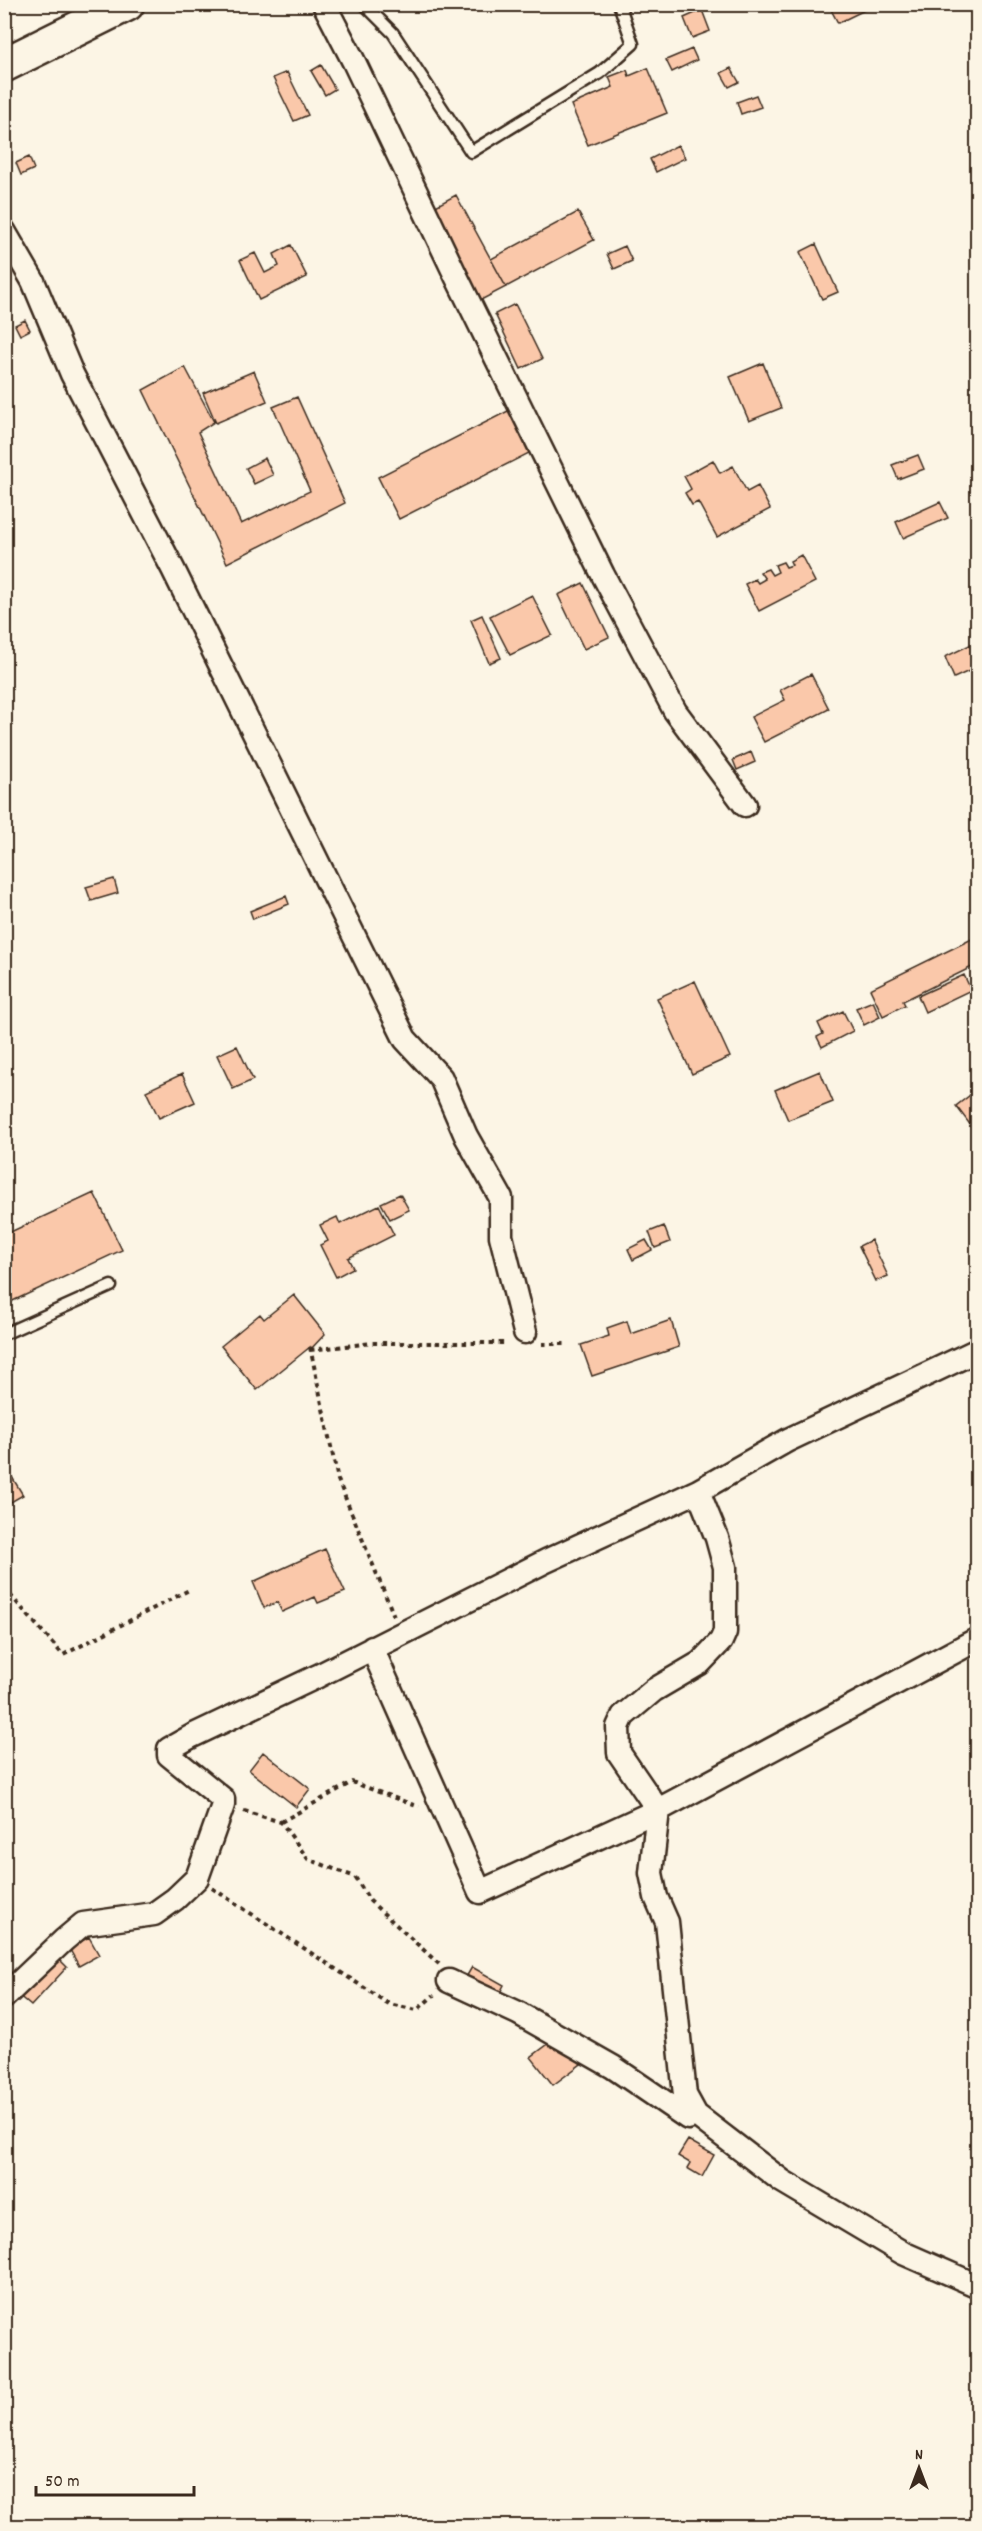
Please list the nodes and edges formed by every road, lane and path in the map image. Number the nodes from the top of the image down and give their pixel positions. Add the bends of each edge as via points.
1 (127, 4) edge
2 (324, 4) edge
3 (363, 4) edge
4 (619, 4) edge
5 (4, 65) edge
6 (4, 231) edge
7 (745, 805) dead end
8 (111, 1286) dead end
9 (4, 1334) edge
10 (523, 1340) junction
11 (568, 1344) dead end
12 (978, 1350) edge
13 (698, 1491) junction
14 (4, 1588) edge
15 (189, 1590) dead end
16 (401, 1634) junction
17 (978, 1639) edge
18 (372, 1648) junction
19 (223, 1805) junction
20 (658, 1810) junction
21 (445, 1816) junction
22 (281, 1822) junction
23 (197, 1878) junction
24 (448, 1981) junction
25 (4, 1997) edge
26 (696, 2115) junction
27 (978, 2286) edge

1 - 5 highway
2 - 7 street via 603,576 675,711
3 - 4 lane via 393,33 471,152 600,73 633,44
6 - 10 street via 33,281 72,374 405,1039 441,1078 466,1136 501,1198 501,1236
8 - 9 lane
10 - 11 path
10 - 16 path via 310,1348 338,1480
12 - 13 street via 788,1440
13 - 16 street
13 - 20 street via 724,1567 722,1641 700,1663 654,1690 624,1716 618,1727 619,1753
14 - 15 path via 63,1655
16 - 18 street
17 - 20 street
18 - 19 street via 169,1749 169,1755 223,1799
18 - 21 street
19 - 22 path
19 - 23 street
20 - 21 street via 480,1892
20 - 26 street via 651,1873 667,1922 684,2095
21 - 22 path via 352,1782
22 - 24 path via 308,1859 355,1877 370,1901 453,1977
23 - 24 path via 389,2004 417,2010
23 - 25 street via 154,1914 83,1924
24 - 26 street via 518,2013 613,2067 688,2118
26 - 27 street via 782,2181 903,2253

